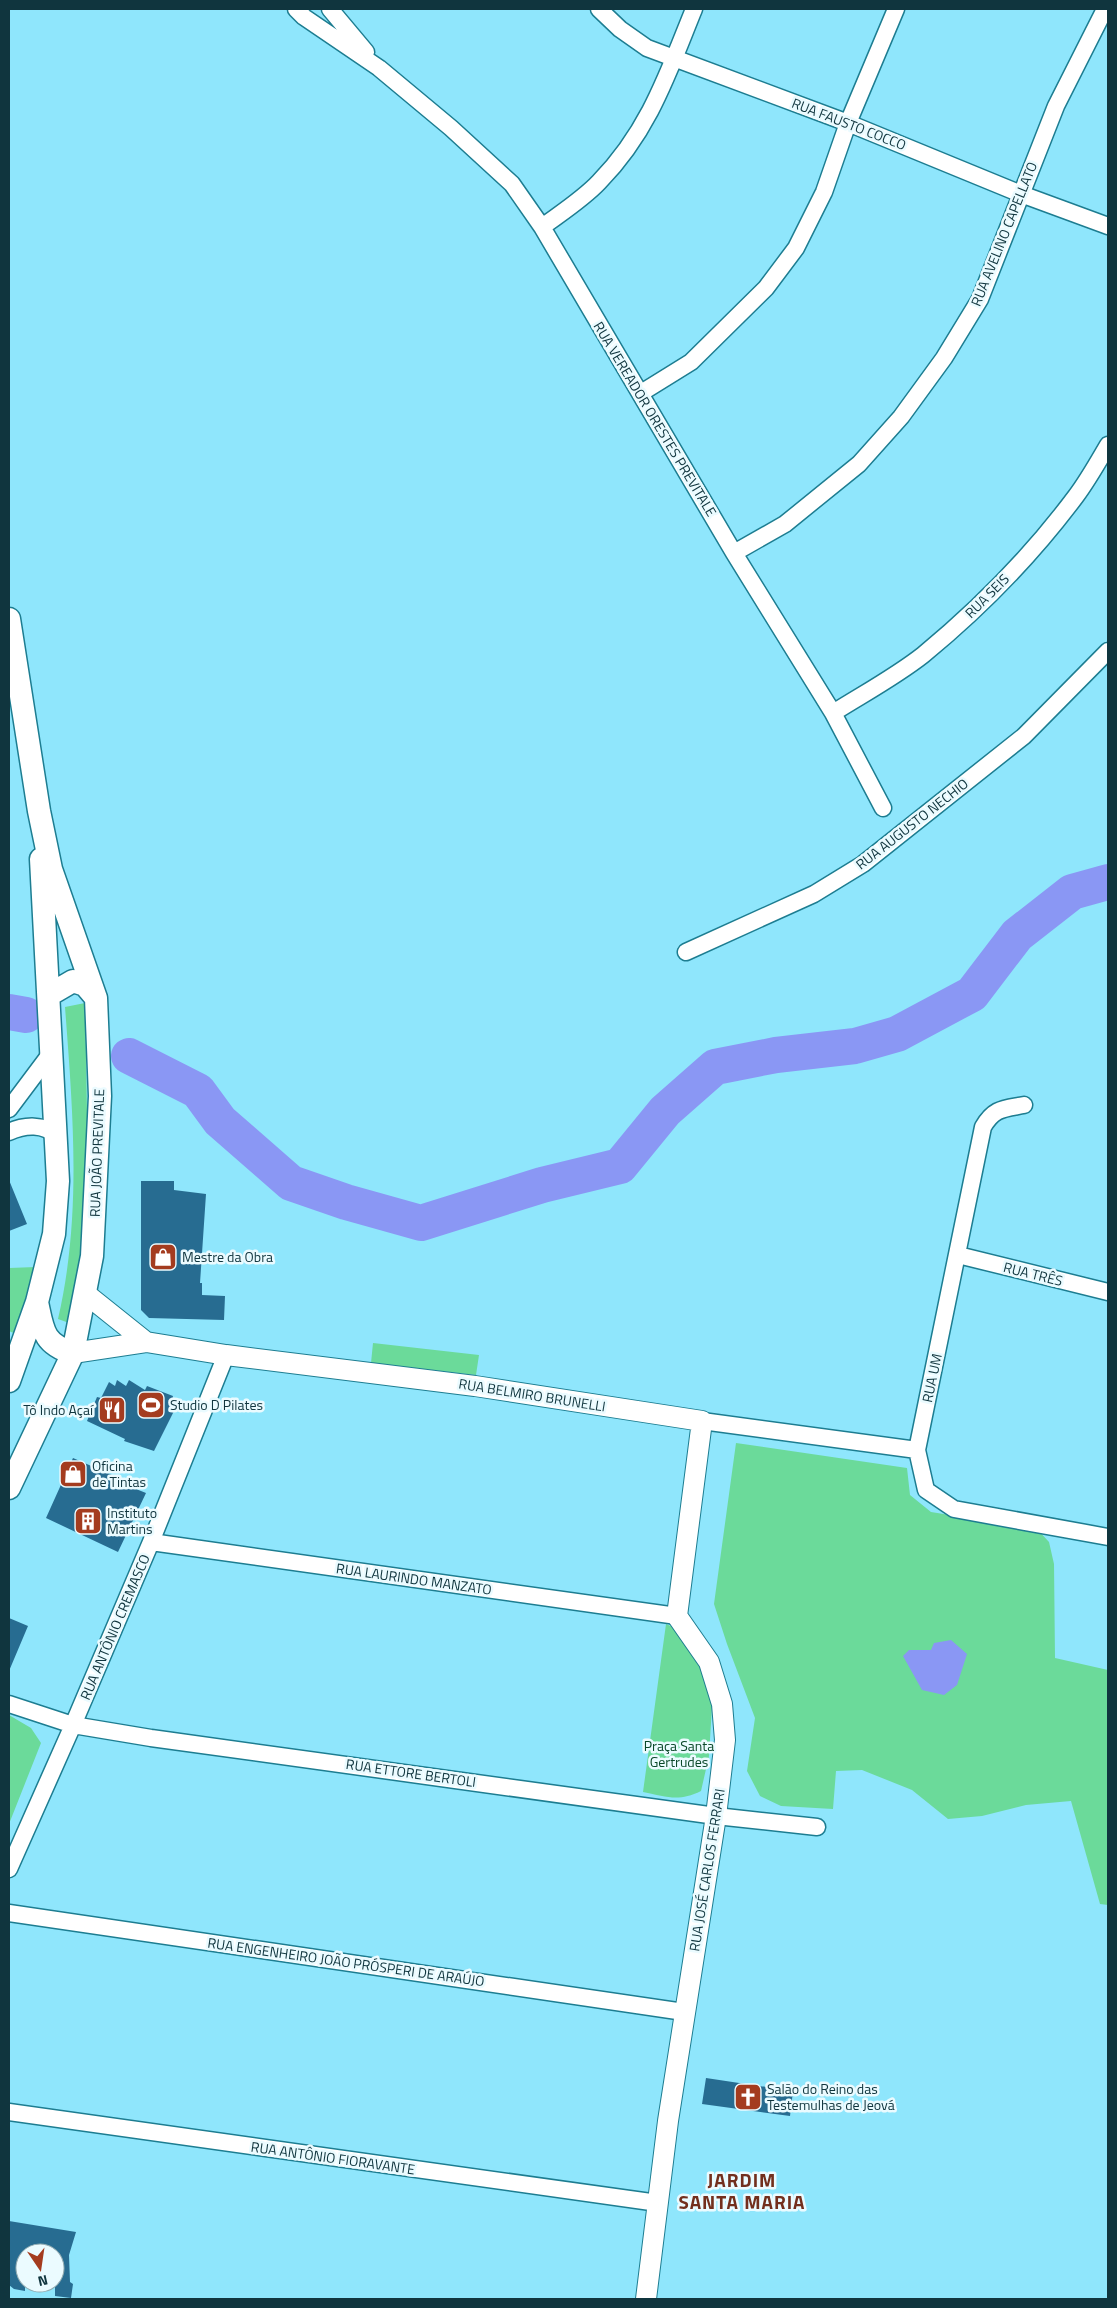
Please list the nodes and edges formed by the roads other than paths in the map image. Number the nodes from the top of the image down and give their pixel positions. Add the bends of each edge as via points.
1 (296, 9) edge
2 (330, 9) edge
3 (599, 9) edge
4 (694, 9) edge
5 (896, 9) edge
6 (1105, 9) edge
7 (674, 59) junction
8 (379, 68) junction
9 (848, 123) junction
10 (1021, 194) junction
11 (1108, 226) edge
12 (542, 227) junction
13 (641, 392) junction
14 (1108, 445) edge
15 (734, 553) junction
16 (9, 619) edge
17 (1108, 651) edge
18 (833, 713) junction
19 (883, 808) dead end
20 (39, 811) junction
21 (686, 952) dead end
22 (49, 995) junction
23 (96, 998) junction
24 (51, 1053) junction
25 (1024, 1105) dead end
26 (9, 1109) edge
27 (9, 1132) edge
28 (57, 1136) junction
29 (958, 1255) junction
30 (1108, 1292) edge
31 (86, 1294) junction
32 (37, 1302) junction
33 (146, 1342) junction
34 (73, 1353) junction
35 (226, 1355) junction
36 (9, 1381) edge
37 (702, 1421) junction
38 (917, 1450) junction
39 (9, 1488) edge
40 (1108, 1537) edge
41 (151, 1542) junction
42 (677, 1616) junction
43 (9, 1704) edge
44 (74, 1725) junction
45 (716, 1816) junction
46 (817, 1827) dead end
47 (9, 1869) edge
48 (9, 1913) edge
49 (684, 2012) junction
50 (9, 2112) edge
51 (658, 2203) junction
52 (646, 2299) edge

1 - 8 street, RUA VEREADOR ORESTES PREVITALE
2 - 8 street, RUA VEREADOR ORESTES PREVITALE
3 - 7 street, RUA FAUSTO COCCO via 647,48
4 - 7 street
5 - 9 street
6 - 10 street, RUA AVELINO CAPELLATO via 1056,106
7 - 9 street, RUA FAUSTO COCCO
7 - 12 street via 655,104 629,148 598,183
8 - 12 street, RUA VEREADOR ORESTES PREVITALE via 512,184
9 - 10 street, RUA FAUSTO COCCO
9 - 13 street via 824,192 796,248 766,288 691,362
10 - 11 street, RUA FAUSTO COCCO
10 - 15 street, RUA AVELINO CAPELLATO via 980,299 944,358 901,416 859,464 824,494 785,524
12 - 13 street, RUA VEREADOR ORESTES PREVITALE
13 - 15 street, RUA VEREADOR ORESTES PREVITALE
14 - 18 street, RUA SEIS via 1077,496 1029,554 961,621 907,666
15 - 18 street, RUA VEREADOR ORESTES PREVITALE
16 - 20 main road, RUA JOÃO PREVITALE
17 - 21 street, RUA AUGUSTO NECHIO via 1024,736 863,864 814,894
18 - 19 street, RUA VEREADOR ORESTES PREVITALE
20 - 22 main road, RUA JOÃO PREVITALE
20 - 23 main road, RUA JOÃO PREVITALE via 51,869
22 - 23 main road via 72,981 85,985
22 - 24 main road, RUA JOÃO PREVITALE
23 - 31 main road, RUA JOÃO PREVITALE via 100,1096 92,1256
24 - 26 street
24 - 28 main road, RUA JOÃO PREVITALE
25 - 29 street, RUA UM via 999,1109 989,1116 983,1127
27 - 28 street via 35,1126
28 - 32 main road, RUA JOÃO PREVITALE via 54,1234
29 - 30 street, RUA TRÊS
29 - 38 street, RUA UM
31 - 33 street, RUA BELMIRO BRUNELLI
31 - 34 main road, RUA JOÃO PREVITALE
32 - 34 main road via 48,1340
32 - 36 main road, RUA JOÃO PREVITALE
33 - 34 street, RUA BELMIRO BRUNELLI
33 - 35 street, RUA BELMIRO BRUNELLI
34 - 39 main road, RUA JOÃO PREVITALE
35 - 37 street, RUA BELMIRO BRUNELLI via 475,1386
35 - 41 street, RUA ANTÔNIO CREMASCO
37 - 38 street, RUA BELMIRO BRUNELLI
37 - 42 street
38 - 40 street, RUA UM via 926,1490 954,1509
41 - 42 street, RUA LAURINDO MANZATO
41 - 44 street, RUA ANTÔNIO CREMASCO
42 - 45 street, RUA JOSÉ CARLOS FERRARI via 709,1662 722,1704 725,1740
43 - 44 street, RUA ETTORE BERTOLI
44 - 45 street, RUA ETTORE BERTOLI
44 - 47 street, RUA ANTÔNIO CREMASCO
45 - 46 street, RUA ETTORE BERTOLI
45 - 49 street, RUA JOSÉ CARLOS FERRARI
48 - 49 street, RUA ENGENHEIRO JOÃO PRÓSPERI DE ARAÚJO
49 - 51 street, RUA JOSÉ CARLOS FERRARI
50 - 51 street, RUA ANTÔNIO FIORAVANTE
51 - 52 street, RUA JOSÉ CARLOS FERRARI

